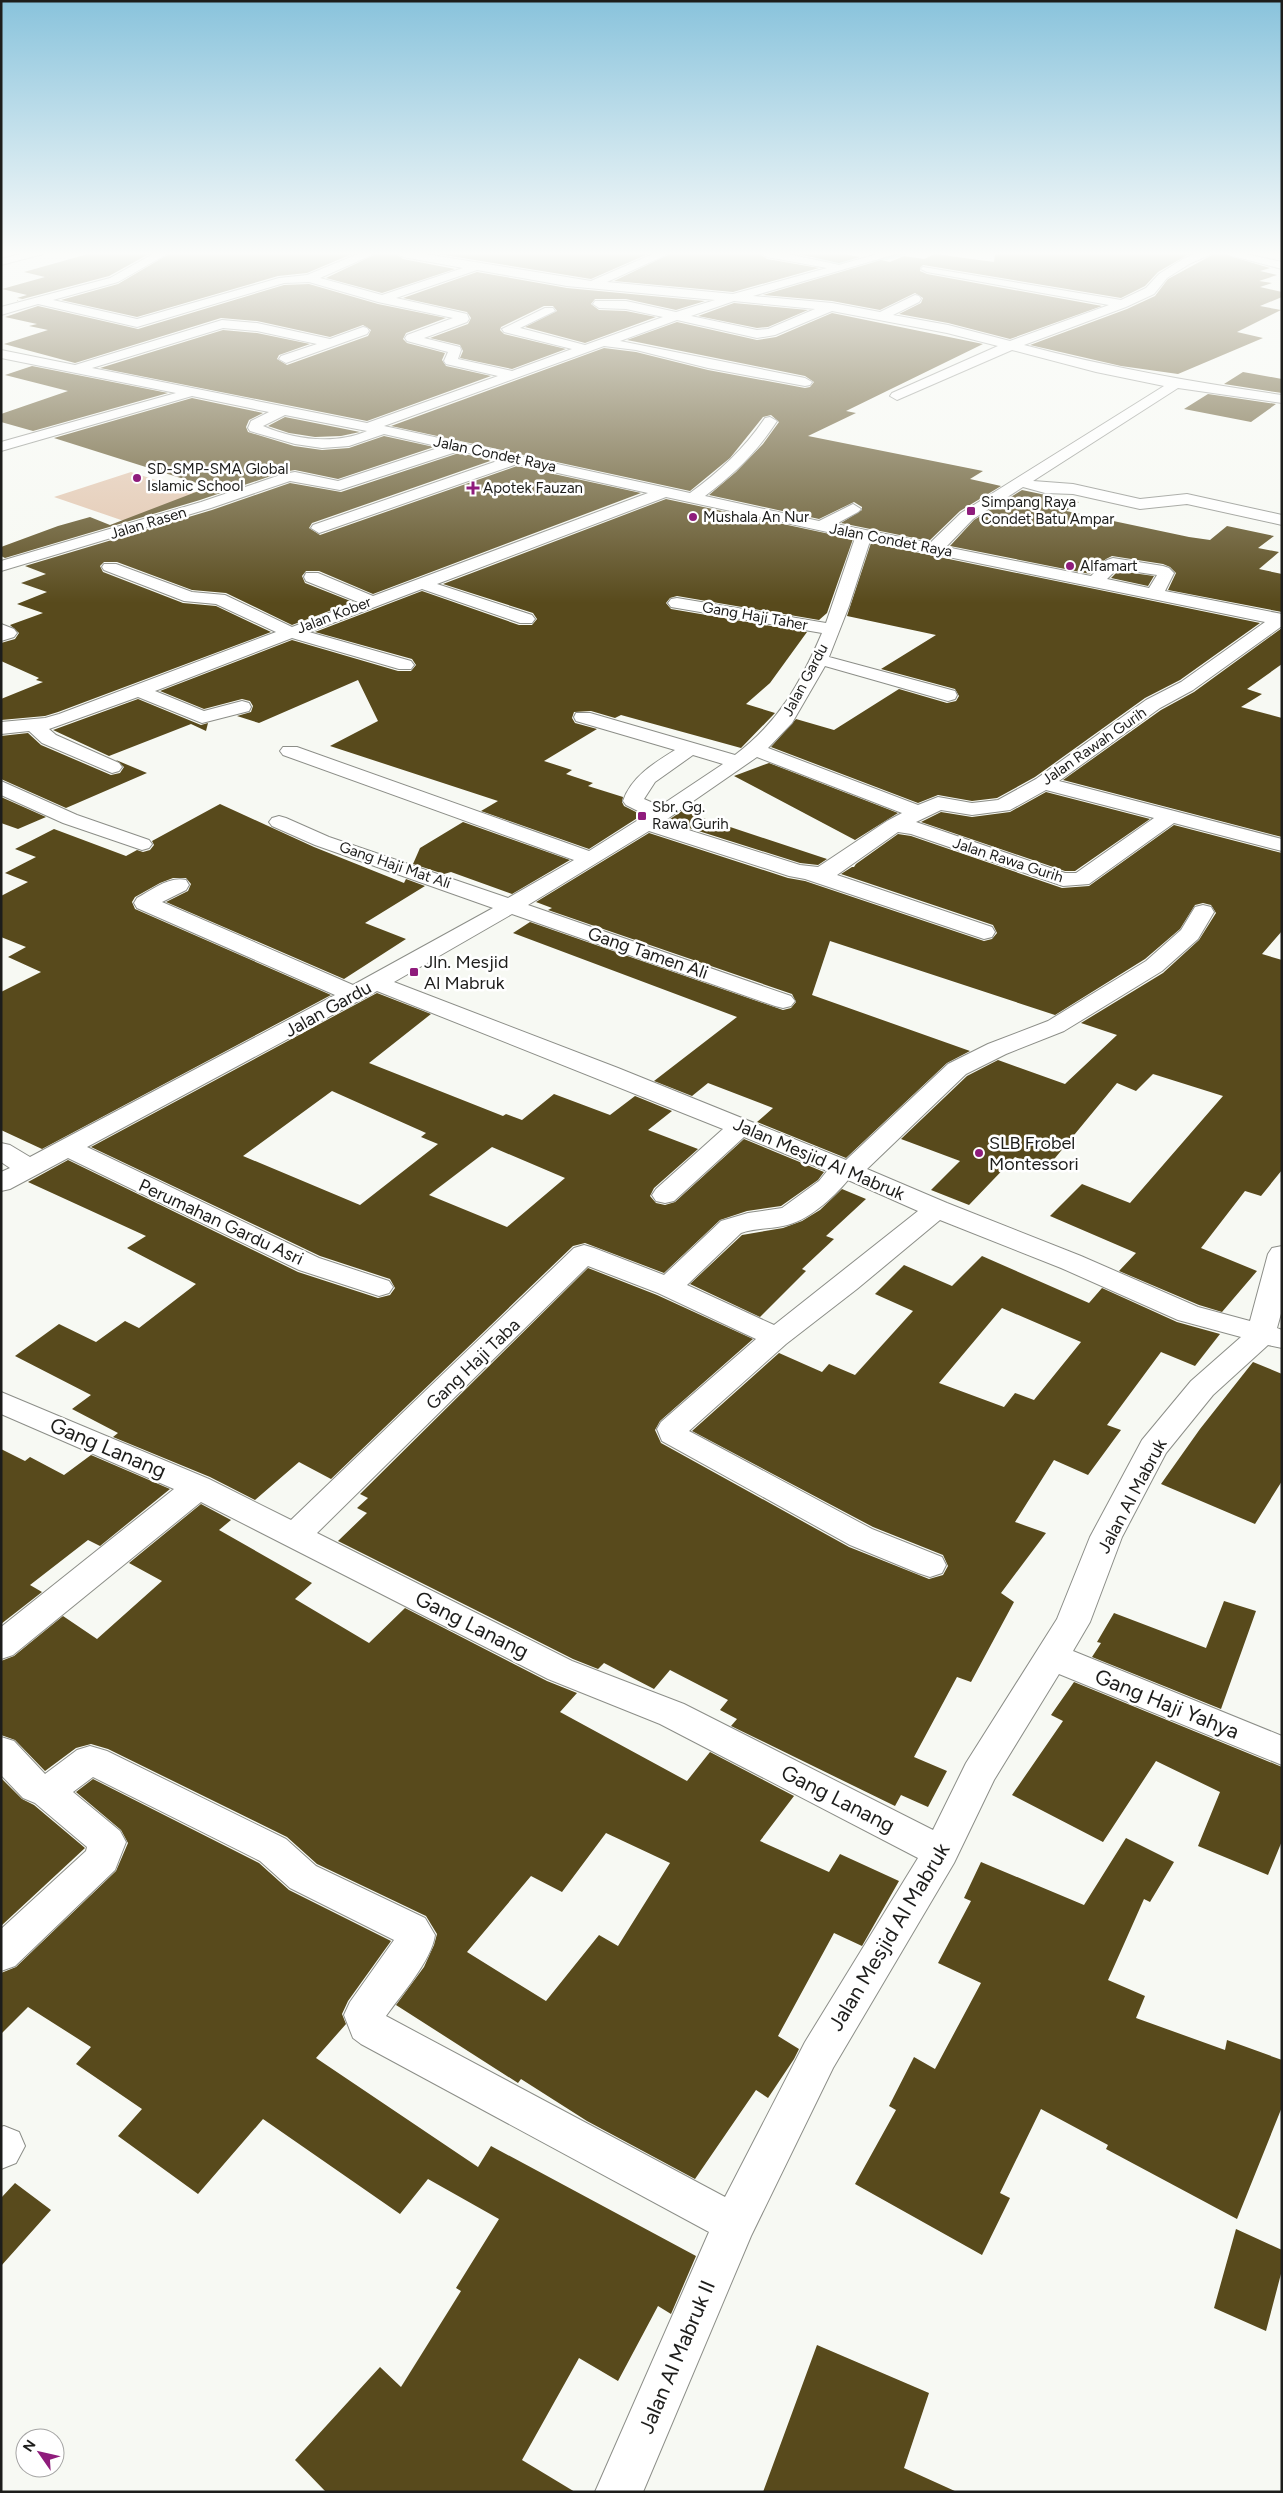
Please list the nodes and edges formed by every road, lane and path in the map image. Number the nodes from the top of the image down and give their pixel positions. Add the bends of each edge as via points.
1 (83, 370) edge
2 (492, 370) edge
3 (524, 370) edge
4 (746, 370) edge
5 (948, 370) edge
6 (1108, 370) edge
7 (512, 375) junction
8 (805, 382) dead end
9 (1176, 384) junction
10 (526, 386) dead end
11 (191, 392) junction
12 (897, 396) dead end
13 (1282, 399) edge
14 (281, 411) junction
15 (770, 421) dead end
16 (379, 429) junction
17 (459, 446) junction
18 (1, 448) edge
19 (518, 459) junction
20 (1091, 478) dead end
21 (1020, 482) junction
22 (1062, 488) junction
23 (1144, 489) dead end
24 (664, 492) junction
25 (692, 498) junction
26 (1170, 499) junction
27 (853, 509) dead end
28 (1282, 520) edge
29 (820, 526) junction
30 (319, 528) dead end
31 (864, 535) junction
32 (934, 548) junction
33 (1, 566) edge
34 (110, 567) dead end
35 (312, 577) dead end
36 (1096, 581) junction
37 (419, 583) junction
38 (1155, 594) junction
39 (371, 601) junction
40 (678, 603) dead end
41 (526, 619) dead end
42 (1281, 619) edge
43 (1, 629) edge
44 (832, 629) junction
45 (289, 632) junction
46 (1, 636) edge
47 (818, 659) junction
48 (405, 665) dead end
49 (138, 690) junction
50 (948, 695) dead end
51 (242, 707) dead end
52 (1, 710) edge
53 (583, 717) dead end
54 (40, 724) junction
55 (1, 728) edge
56 (690, 748) junction
57 (290, 751) dead end
58 (746, 756) junction
59 (112, 767) dead end
60 (1043, 783) junction
61 (4, 791) edge
62 (917, 812) junction
63 (1169, 817) junction
64 (655, 819) junction
65 (279, 822) dead end
66 (894, 825) junction
67 (142, 844) dead end
68 (1282, 845) edge
69 (592, 859) junction
70 (810, 873) junction
71 (178, 885) dead end
72 (513, 906) junction
73 (1203, 912) dead end
74 (984, 932) dead end
75 (366, 989) junction
76 (783, 1001) dead end
77 (740, 1126) junction
78 (68, 1148) junction
79 (1, 1151) edge
80 (29, 1168) junction
81 (846, 1170) junction
82 (1, 1183) edge
83 (664, 1195) dead end
84 (937, 1209) junction
85 (1282, 1254) edge
86 (378, 1287) dead end
87 (668, 1287) junction
88 (776, 1337) junction
89 (1272, 1337) edge
90 (1, 1402) edge
91 (198, 1487) junction
92 (295, 1536) junction
93 (930, 1565) dead end
94 (1, 1646) edge
95 (1053, 1657) junction
96 (1282, 1751) edge
97 (1, 1752) edge
98 (46, 1791) junction
99 (941, 1852) junction
100 (1, 1954) edge
101 (735, 2222) junction
102 (619, 2492) edge

1 - 11 street, Jalan Condet Raya
2 - 7 street
3 - 7 street
4 - 8 street
5 - 12 street
6 - 9 street
7 - 16 street
9 - 13 street
9 - 21 street
10 - 16 street via 498,387
11 - 14 street, Jalan Condet Raya
11 - 18 street
14 - 16 street, Jalan Condet Raya
14 - 16 street via 256,424 255,428 324,446 344,444
15 - 25 street via 743,458
16 - 17 street, Jalan Condet Raya
17 - 19 street, Jalan Condet Raya
17 - 33 street, Jalan Rasen via 340,485 293,476
19 - 24 street, Jalan Condet Raya
19 - 30 street
20 - 22 street via 1079,478
21 - 22 street
21 - 32 street via 967,516
22 - 26 street via 1140,504
23 - 26 street via 1163,493
24 - 25 street, Jalan Condet Raya
24 - 37 street, Jalan Kober
25 - 29 street, Jalan Condet Raya
26 - 28 street via 1202,502
27 - 29 street
29 - 31 street, Jalan Condet Raya
31 - 32 street, Jalan Condet Raya
31 - 44 street, Jalan Gardu
32 - 36 street, Jalan Condet Raya
34 - 45 street via 190,597 219,599
35 - 39 street
36 - 38 street, Jalan Condet Raya
36 - 38 street via 1113,563 1163,571 1166,573
37 - 39 street, Jalan Kober
37 - 41 street
38 - 42 street, Jalan Condet Raya
39 - 45 street, Jalan Kober
40 - 44 street, Gang Haji Taher
42 - 60 street, Jalan Rawah Gurih via 1187,686 1153,704
43 - 46 street via 8,633
44 - 47 street, Jalan Gardu
45 - 48 street
45 - 49 street, Jalan Kober
47 - 50 street
47 - 58 street, Jalan Gardu via 784,721
49 - 51 street via 202,717
49 - 54 street, Jalan Kober
52 - 54 street
53 - 56 street
54 - 55 street, Jalan Kober
54 - 59 street via 48,738
56 - 58 street
56 - 64 street via 634,792 633,801
57 - 69 street
58 - 62 street
58 - 64 street, Jalan Gardu
60 - 62 street, Jalan Rawah Gurih via 1003,806 972,809 938,803
60 - 63 street
61 - 67 street via 95,830
62 - 66 street, Jalan Rawah Gurih
63 - 66 street, Jalan Rawa Gurih via 1081,878 1070,881 915,828
63 - 68 street
64 - 69 street, Jalan Gardu
64 - 70 street via 736,854
65 - 72 street, Gang Haji Mat Ali via 322,841
66 - 70 street via 831,870
69 - 72 street, Jalan Gardu
70 - 74 street
71 - 75 street, Jalan Mesjid Al Mabruk via 146,903
72 - 75 street, Jalan Gardu
72 - 76 street, Gang Tamen Ali
73 - 81 street via 1190,934 1154,966 1056,1026 958,1068
75 - 77 street, Jalan Mesjid Al Mabruk
75 - 78 street, Jalan Gardu
77 - 81 street, Jalan Mesjid Al Mabruk
77 - 83 street
78 - 80 street, Jalan Gardu
78 - 86 street, Perumahan Gardu Asri via 309,1264
79 - 80 street
80 - 82 street, Jalan Gardu
81 - 84 street, Jalan Mesjid Al Mabruk
81 - 87 street via 828,1188 792,1214 731,1226
84 - 88 street
84 - 89 street, Jalan Mesjid Al Mabruk via 1071,1262 1188,1314
85 - 89 street
87 - 88 street, Gang Haji Taba
87 - 92 street, Gang Haji Taba via 589,1254 580,1255 511,1327
88 - 93 street via 672,1429 673,1434 861,1537
89 - 95 street, Jalan Al Mabruk via 1202,1388 1153,1448 1106,1537 1073,1622
90 - 91 street, Gang Lanang
91 - 92 street, Gang Lanang
91 - 94 street
92 - 99 street, Gang Lanang via 560,1670 672,1714
95 - 96 street, Gang Haji Yahya
95 - 99 street, Jalan Mesjid Al Mabruk via 979,1773
97 - 98 street via 36,1788
98 - 100 street via 107,1842 102,1859
98 - 101 street via 90,1760 94,1761 272,1850 303,1876 411,1930 416,1935 415,1942 364,2015 367,2025
99 - 101 street, Jalan Mesjid Al Mabruk via 819,2055
101 - 102 street, Jalan Al Mabruk II

